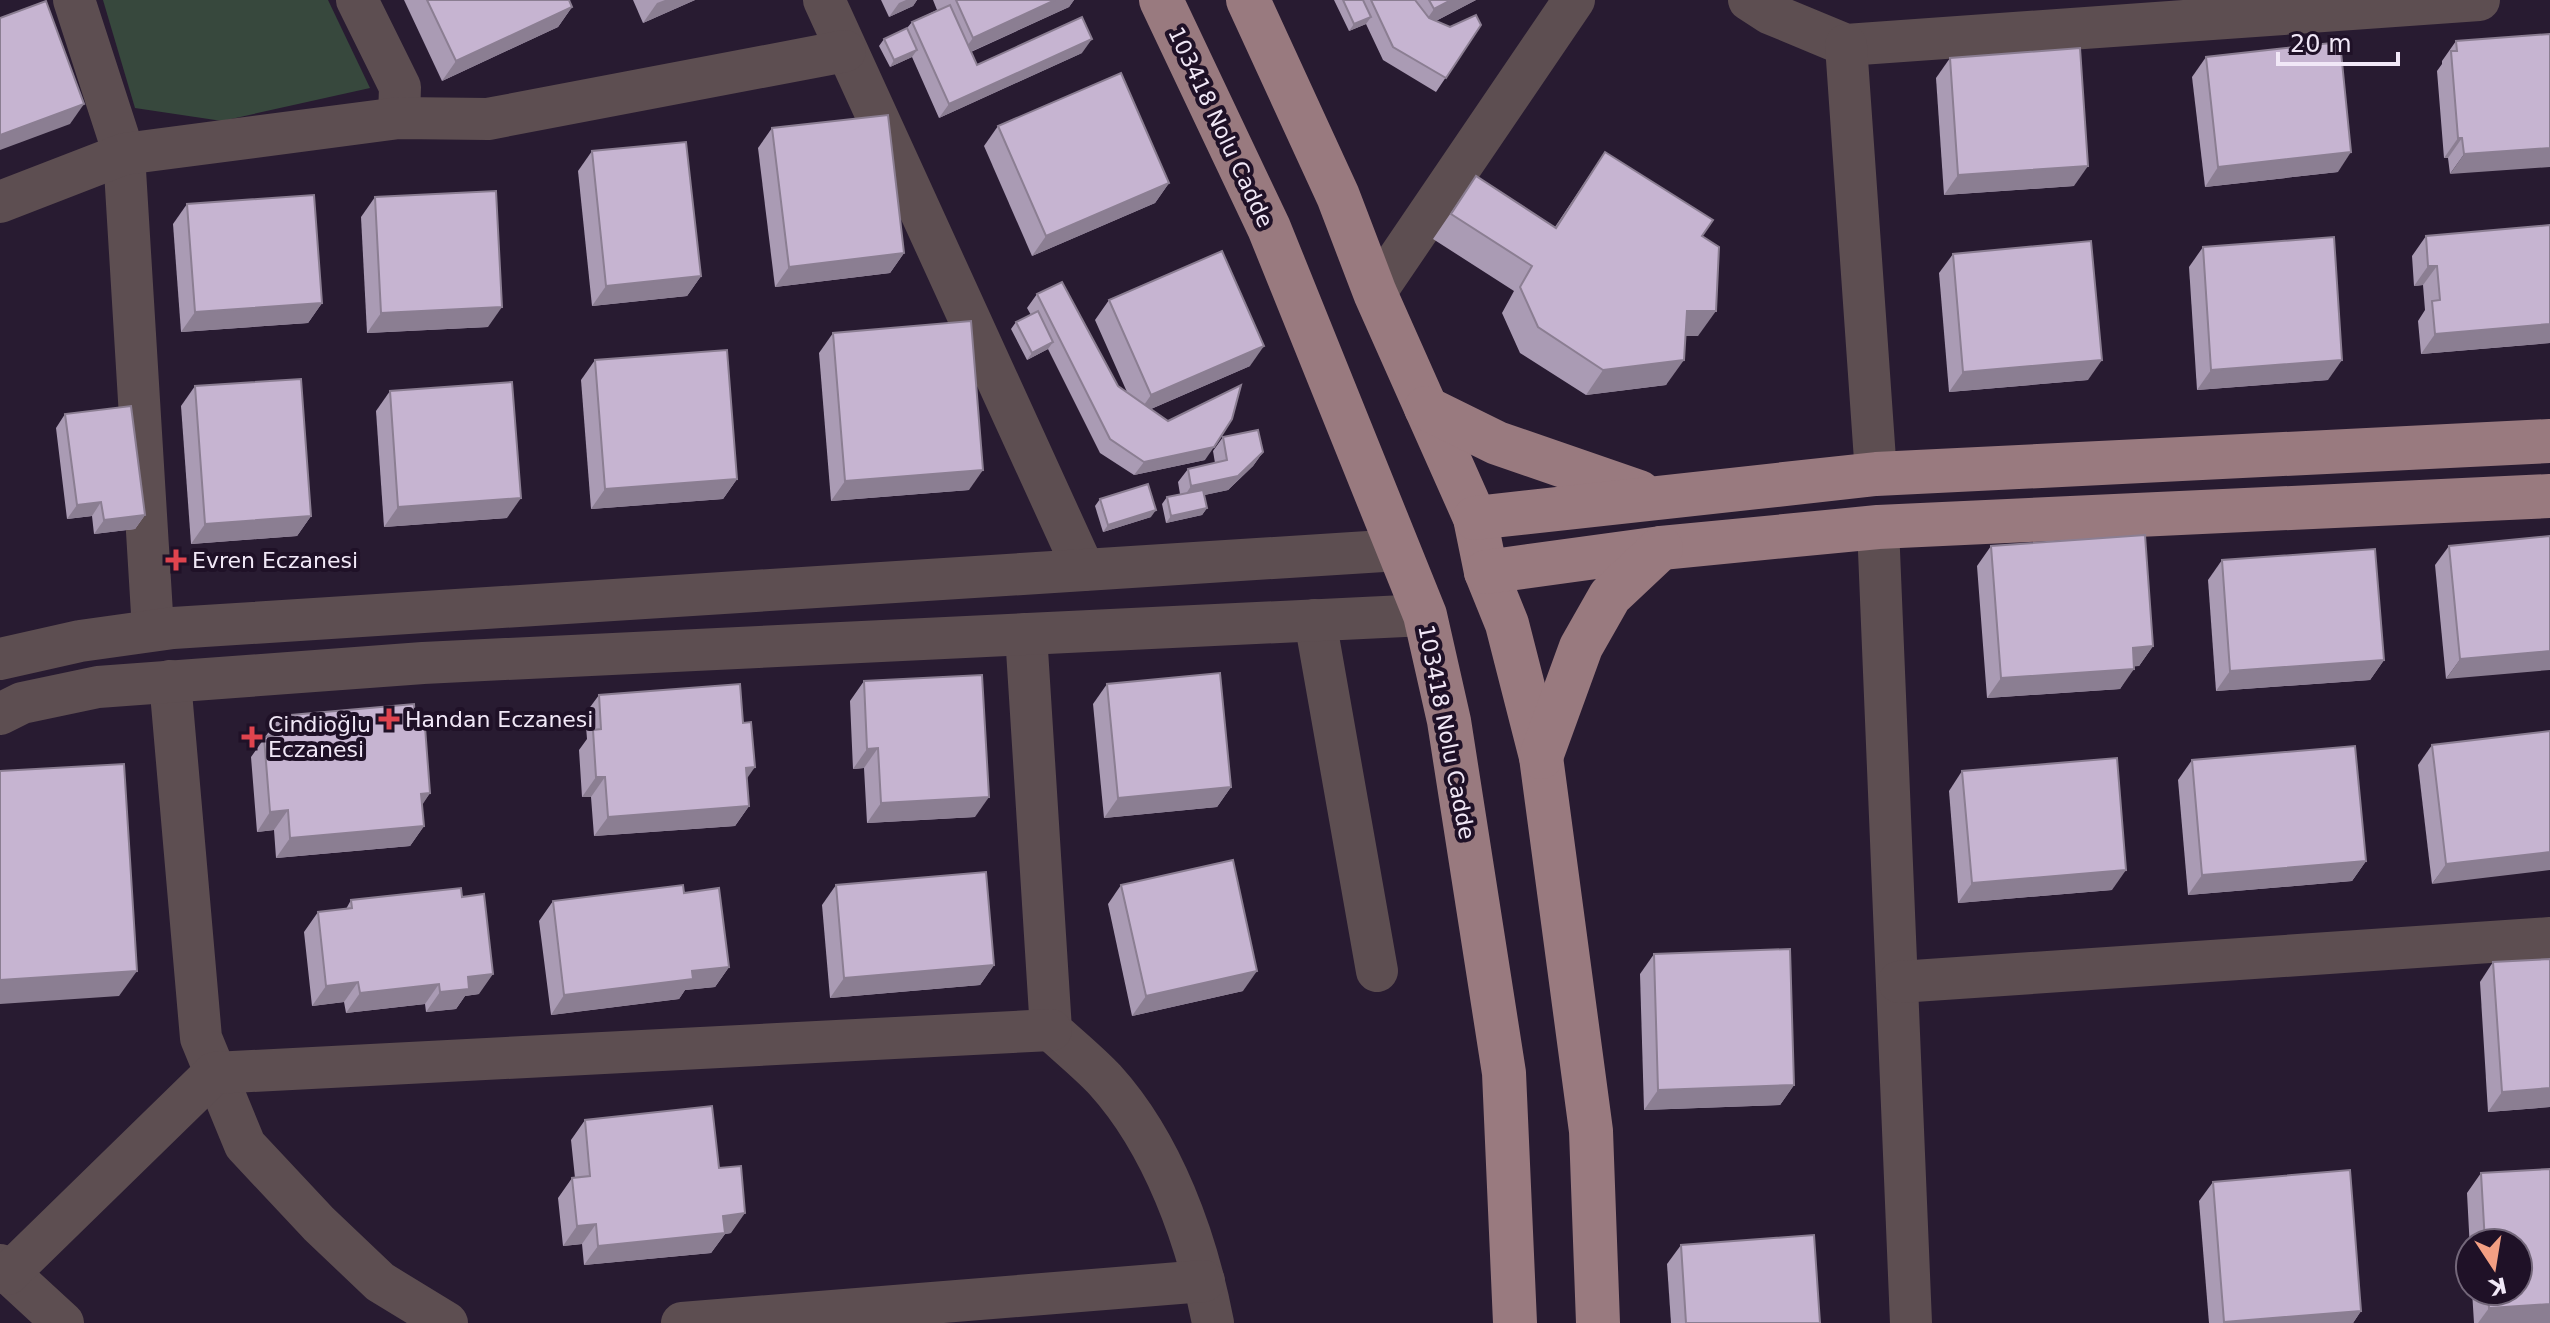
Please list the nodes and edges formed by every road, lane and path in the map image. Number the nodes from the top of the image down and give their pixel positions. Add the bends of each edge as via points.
1 (74, 0) edge
2 (357, 0) edge
3 (824, 0) edge
4 (1161, 0) edge
5 (1248, 0) edge
6 (1574, 0) edge
7 (2479, 0) edge
8 (2406, 2) edge
9 (1765, 4) edge
10 (1846, 45) junction
11 (845, 51) junction
12 (399, 118) junction
13 (124, 154) junction
14 (0, 202) edge
15 (1375, 293) junction
16 (1426, 408) junction
17 (2550, 441) edge
18 (1876, 474) junction
19 (1653, 496) junction
20 (2550, 496) edge
21 (1475, 518) junction
22 (1878, 527) junction
23 (1661, 548) junction
24 (1399, 550) junction
25 (1084, 570) junction
26 (1486, 572) junction
27 (1425, 615) junction
28 (1315, 620) junction
29 (153, 630) junction
30 (1026, 634) junction
31 (0, 659) edge
32 (170, 681) junction
33 (0, 714) edge
34 (1541, 757) junction
35 (2550, 938) edge
36 (1377, 971) dead end
37 (1899, 982) junction
38 (1051, 1030) junction
39 (214, 1073) junction
40 (4, 1270) edge
41 (1204, 1281) junction
42 (953, 1313) edge
43 (63, 1323) edge
44 (447, 1323) edge
45 (682, 1323) edge
46 (1213, 1323) edge
47 (1515, 1323) edge
48 (1598, 1323) edge
49 (1911, 1323) edge

1 - 13 street
2 - 12 street via 400,87
3 - 11 street
4 - 24 main road, 103418 Nolu Cadde via 1269,228
5 - 15 main road via 1338,196
6 - 15 street
7 - 8 street
8 - 10 street
9 - 10 street
10 - 18 street
11 - 12 street via 488,119
11 - 25 street
12 - 13 street
13 - 14 street
13 - 29 street
15 - 16 main road
16 - 19 main road via 1497,443
16 - 21 main road
17 - 18 main road
18 - 19 main road
19 - 21 main road
20 - 22 main road
21 - 26 main road
22 - 23 main road
22 - 37 street
23 - 26 main road
23 - 34 main road via 1610,596 1581,647
24 - 25 street
24 - 27 main road, 103418 Nolu Cadde
25 - 29 street
26 - 34 main road via 1507,624
27 - 28 street
27 - 47 main road, 103418 Nolu Cadde via 1449,721 1504,1073
28 - 30 street
28 - 36 street
29 - 31 street
30 - 32 street via 423,663
30 - 38 street
32 - 33 street via 98,687 22,703
32 - 39 street via 201,1038
34 - 48 main road via 1591,1131
35 - 37 street
37 - 49 street
38 - 39 street
38 - 41 street via 1105,1081 1154,1152
39 - 40 street
39 - 44 street via 245,1145 380,1282
40 - 43 street
41 - 42 street
41 - 46 street
42 - 45 street

